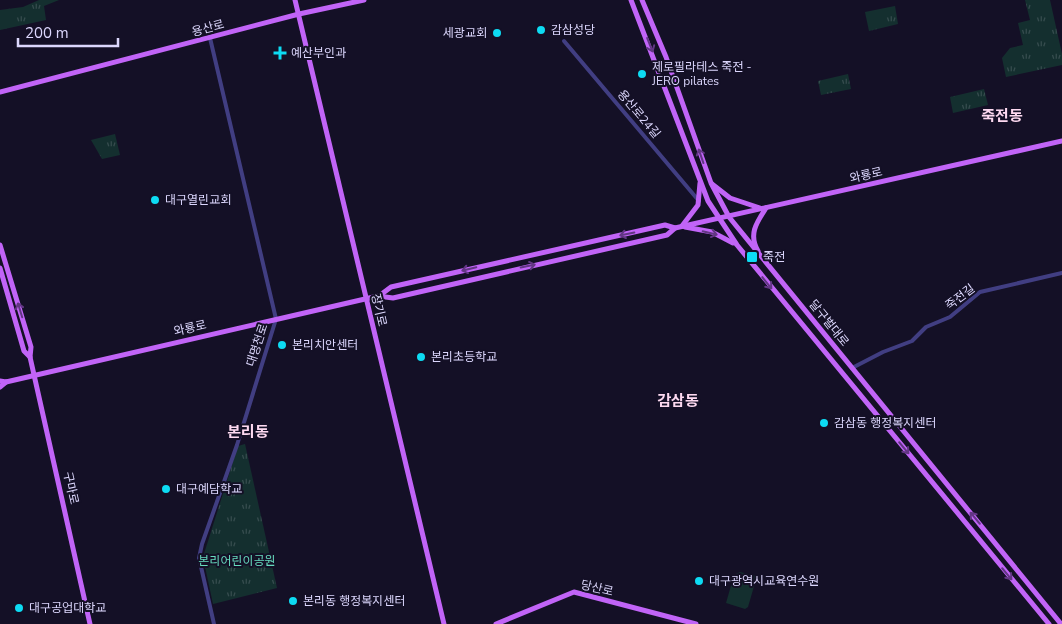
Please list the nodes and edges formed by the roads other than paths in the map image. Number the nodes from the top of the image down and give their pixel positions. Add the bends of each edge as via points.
1 (295, 0) edge
2 (364, 0) edge
3 (631, 0) edge
4 (642, 0) edge
5 (299, 14) junction
6 (210, 38) junction
7 (564, 40) dead end
8 (0, 92) edge
9 (1062, 141) edge
10 (700, 180) junction
11 (711, 183) junction
12 (699, 201) junction
13 (763, 208) junction
14 (729, 217) junction
15 (718, 220) junction
16 (682, 226) junction
17 (674, 228) junction
18 (0, 245) edge
19 (737, 246) junction
20 (764, 260) junction
21 (0, 268) edge
22 (1062, 273) edge
23 (378, 296) junction
24 (366, 299) junction
25 (276, 319) junction
26 (30, 357) junction
27 (852, 368) junction
28 (35, 375) junction
29 (0, 380) edge
30 (6, 382) junction
31 (0, 387) edge
32 (856, 390) junction
33 (872, 393) junction
34 (90, 624) edge
35 (214, 624) edge
36 (444, 624) edge
37 (496, 624) edge
38 (696, 624) edge
39 (1049, 624) edge
40 (1061, 624) edge

1 - 5 main road, 장기로
2 - 5 main road, 용산로
3 -> 10 main road, 달구벌대로
11 -> 4 main road, 달구벌대로
5 - 6 main road, 용산로
5 - 24 main road, 장기로
6 - 8 main road, 용산로
6 - 25 street, 대명천로
7 - 12 street, 용산로24길
9 - 13 main road, 와룡로
10 - 12 main road
10 - 15 main road, 달구벌대로
11 - 13 main road via 730,198
11 - 14 main road, 달구벌대로
12 - 16 main road
13 - 14 main road, 와룡로
13 - 20 main road via 752,238
14 - 15 main road, 와룡로
14 - 20 main road, 달구벌대로
15 - 16 main road, 와룡로
15 - 19 main road, 달구벌대로
16 - 17 main road, 와룡로
16 -> 19 main road via 712,232
23 -> 17 main road, 와룡로 via 393,298 667,235
17 -> 23 main road, 와룡로 via 665,225 515,258 391,287
26 -> 18 main road, 구마로 via 31,347
19 -> 32 main road, 달구벌대로
20 - 27 main road, 달구벌대로
21 - 26 main road, 구마로 via 24,351
22 - 27 street, 죽전길 via 980,292 950,317 926,327 912,341
23 - 24 main road, 와룡로
24 - 25 main road, 와룡로
24 - 36 main road, 장기로
25 - 28 main road, 와룡로
25 - 35 street, 대명천로 via 199,558
26 - 28 main road, 구마로
27 - 33 main road, 달구벌대로
28 - 30 main road, 와룡로
28 - 34 main road, 구마로
29 - 30 main road
30 - 31 main road, 와룡로
32 - 33 main road via 862,386
32 -> 39 main road, 달구벌대로
40 -> 33 main road, 달구벌대로
37 - 38 main road, 당산로 via 574,592

